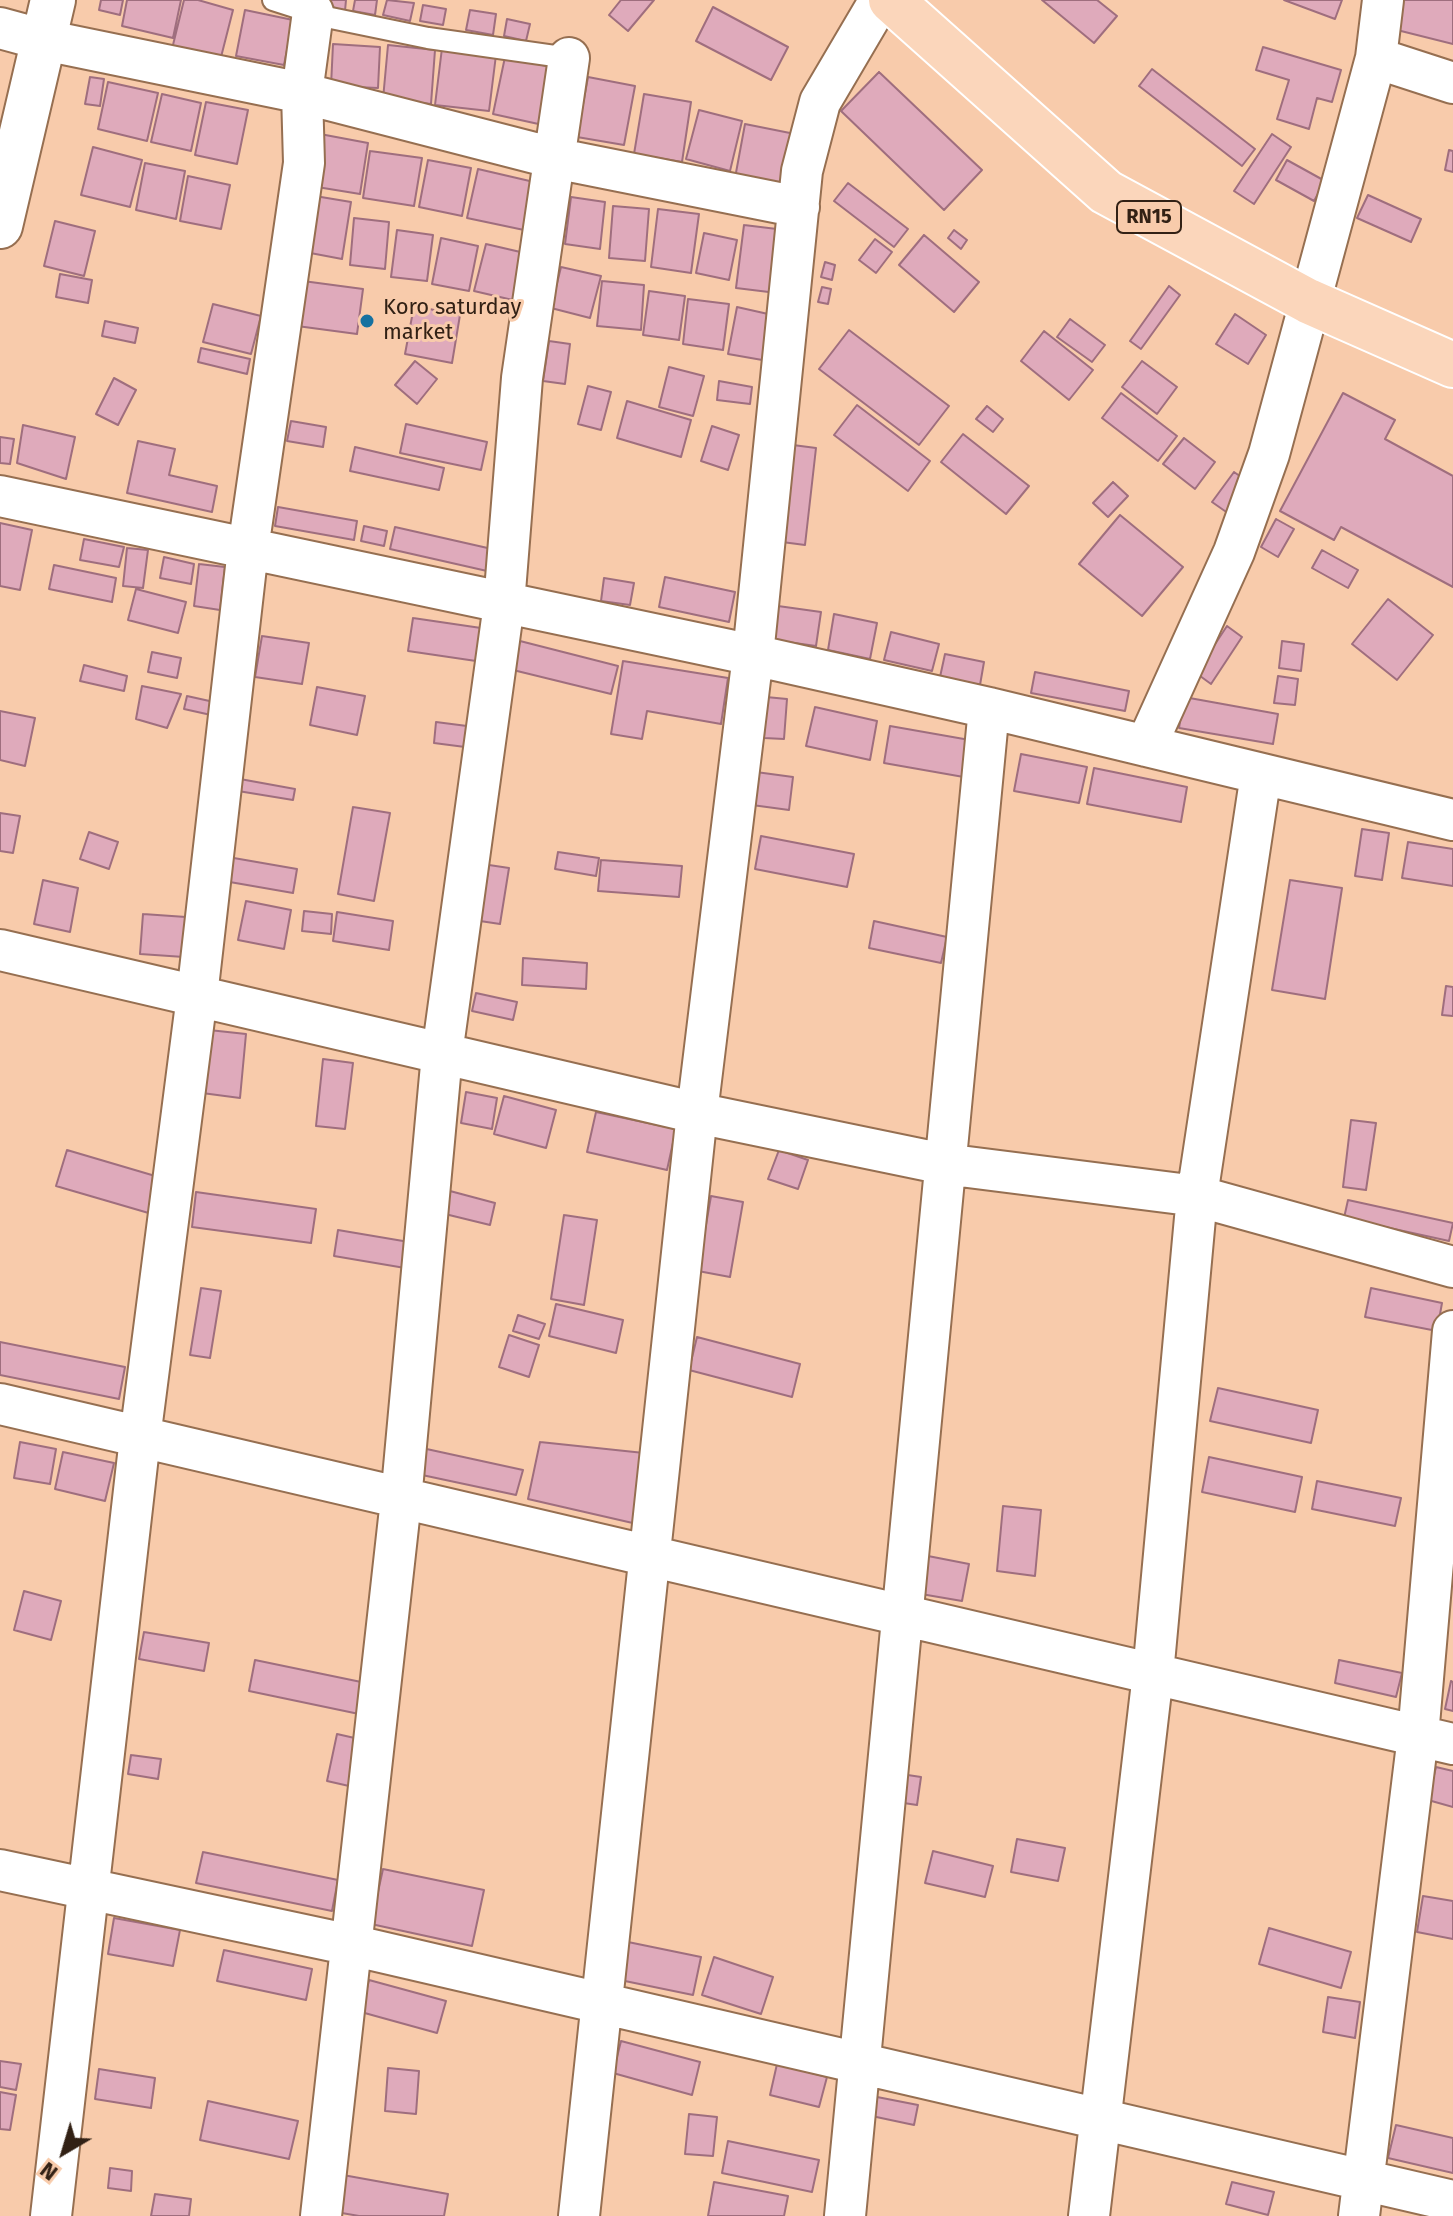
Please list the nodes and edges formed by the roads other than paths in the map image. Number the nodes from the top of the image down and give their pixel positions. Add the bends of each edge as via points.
1 (273, 0) edge
2 (880, 0) edge
3 (891, 0) edge
4 (1383, 0) edge
5 (313, 12) junction
6 (48, 20) edge
7 (0, 28) edge
8 (569, 58) joint
9 (1376, 58) junction
10 (1453, 83) edge
11 (302, 93) junction
12 (554, 158) junction
13 (799, 207) junction
14 (0, 226) edge
15 (1308, 301) junction
16 (1453, 365) edge
17 (0, 496) edge
18 (248, 549) junction
19 (504, 604) junction
20 (753, 655) junction
21 (989, 708) junction
22 (1146, 746) junction
23 (1261, 774) junction
24 (1453, 820) edge
25 (0, 950) edge
26 (197, 996) junction
27 (442, 1054) junction
28 (697, 1113) junction
29 (944, 1164) junction
30 (1197, 1196) junction
31 (1453, 1267) edge
32 (1453, 1331) edge
33 (0, 1404) edge
34 (140, 1438) junction
35 (401, 1500) junction
36 (652, 1558) junction
37 (902, 1616) junction
38 (1153, 1674) junction
39 (1435, 1740) edge
40 (0, 1870) edge
41 (89, 1889) junction
42 (351, 1945) junction
43 (603, 2003) junction
44 (860, 2063) junction
45 (1100, 2119) junction
46 (1362, 2198) edge
47 (1453, 2201) edge
48 (51, 2216) edge
49 (321, 2216) edge
50 (579, 2216) edge
51 (845, 2216) edge
52 (1089, 2216) edge

1 - 5 lane
2 - 13 street via 820,102 802,171
3 - 15 main road, RN15 via 1106,192
4 - 9 street
5 - 8 lane via 428,38
5 - 11 street
6 - 7 street
6 - 11 street
6 - 14 street
8 - 12 street
9 - 10 street
9 - 15 street
11 - 12 street
11 - 18 street via 304,163
12 - 13 street
12 - 19 street via 522,378
13 - 20 street
15 - 16 main road, RN15
15 - 22 street via 1269,454 1234,552
17 - 18 street
18 - 19 street
18 - 26 street
19 - 20 street
19 - 27 street
20 - 21 street
20 - 28 street
21 - 22 street
21 - 29 street
22 - 23 street
23 - 24 street
23 - 30 street
25 - 26 street
26 - 27 street
26 - 34 street
27 - 28 street
27 - 35 street
28 - 29 street
28 - 36 street
29 - 30 street
29 - 37 street
30 - 31 street
30 - 38 street
32 - 39 street
33 - 34 street
34 - 35 street
34 - 41 street
35 - 36 street
35 - 42 street
36 - 37 street
36 - 43 street
37 - 38 street
37 - 44 street
38 - 39 street
38 - 45 street
39 - 46 street
40 - 41 street
41 - 42 street
41 - 48 street
42 - 43 street
42 - 49 street
43 - 44 street
43 - 50 street
44 - 45 street
44 - 51 street
45 - 46 street
45 - 52 street
46 - 47 street

